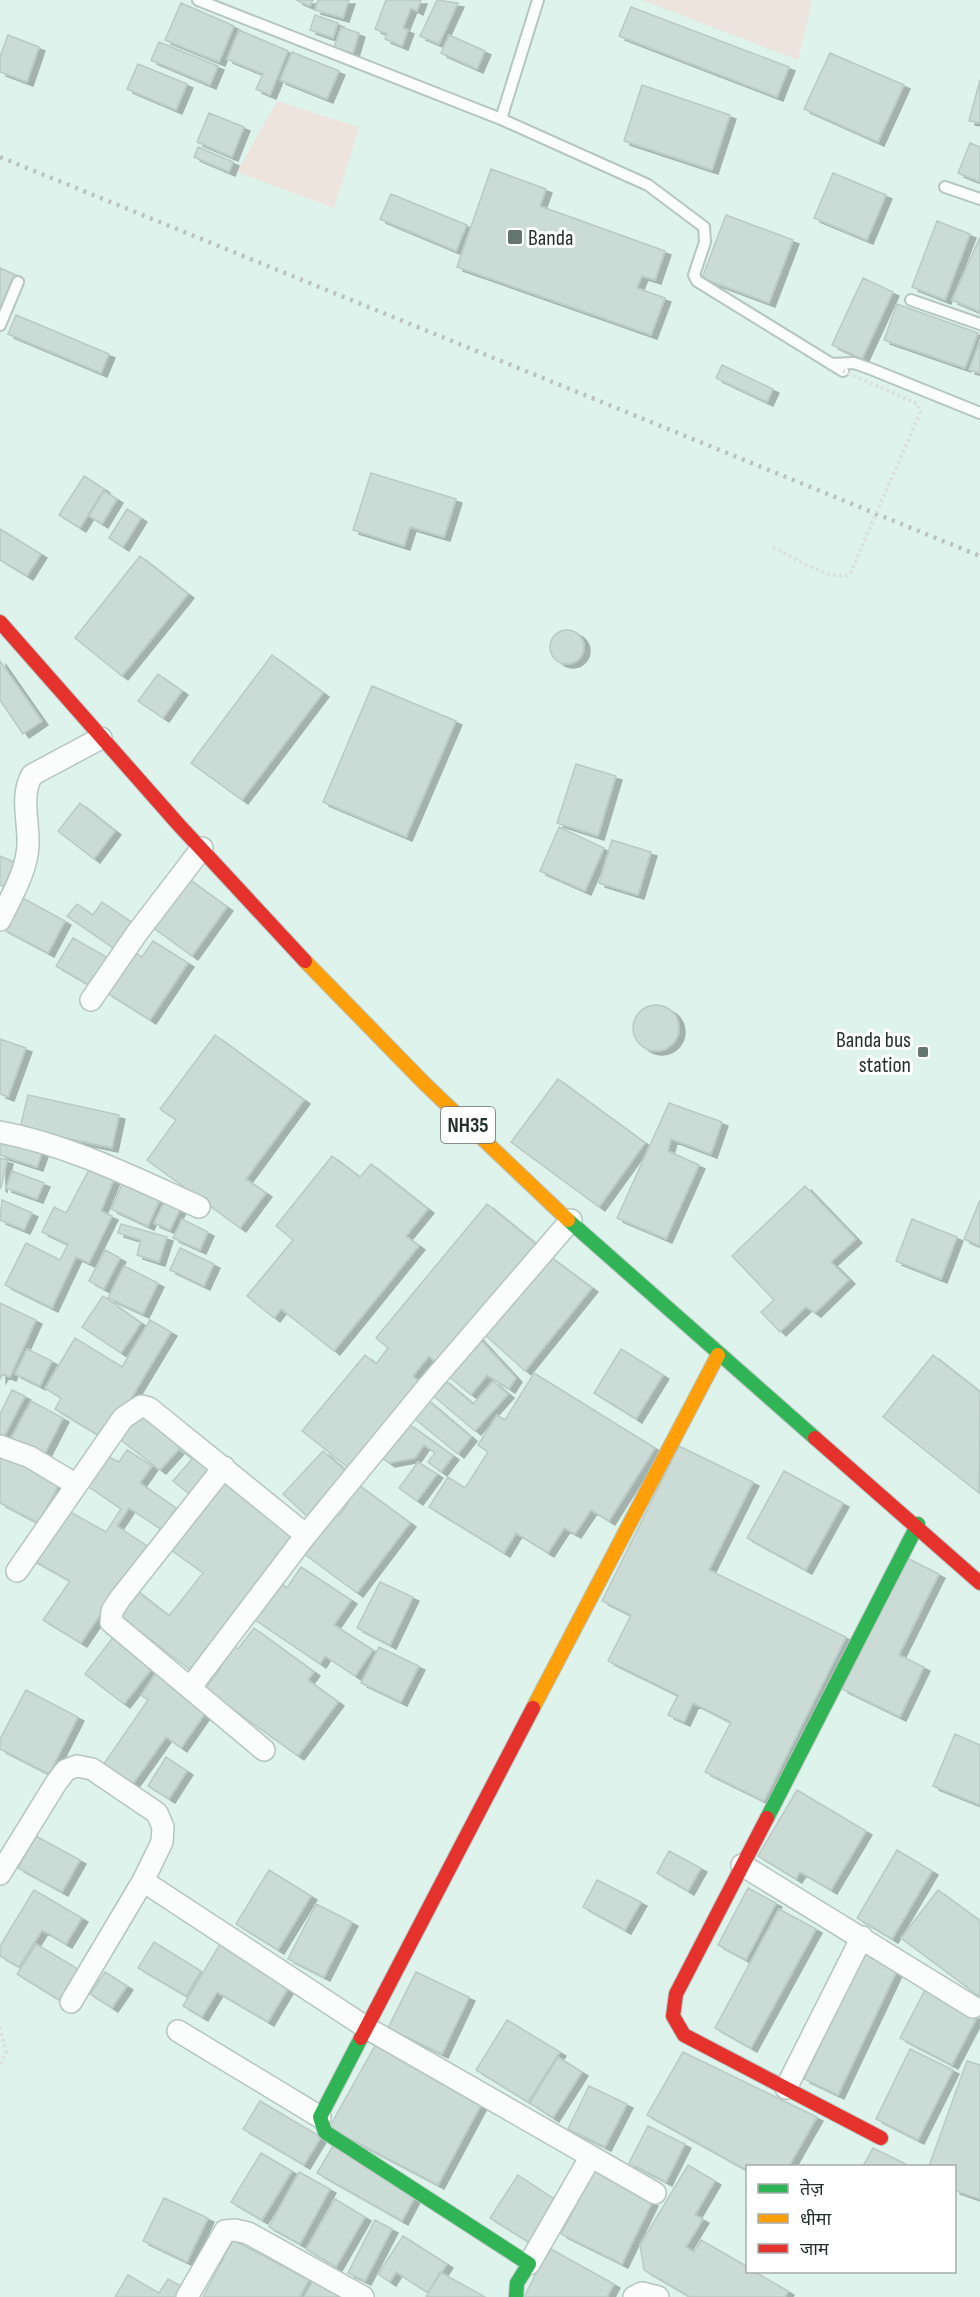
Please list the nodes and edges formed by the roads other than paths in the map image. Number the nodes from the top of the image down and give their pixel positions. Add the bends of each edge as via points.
1 (198, 0) edge
2 (539, 1) edge
3 (501, 119) junction
4 (945, 187) dead end
5 (980, 199) edge
6 (18, 282) dead end
7 (911, 300) dead end
8 (980, 324) edge
9 (0, 325) edge
10 (831, 364) junction
11 (843, 371) road end
12 (980, 413) edge
13 (0, 622) edge
14 (101, 738) junction
15 (202, 848) junction
16 (0, 920) edge
17 (91, 1000) dead end
18 (0, 1132) edge
19 (199, 1207) dead end
20 (571, 1220) junction
21 (718, 1355) junction
22 (0, 1446) edge
23 (224, 1467) junction
24 (75, 1484) junction
25 (918, 1524) junction
26 (306, 1535) junction
27 (17, 1571) dead end
28 (980, 1583) edge
29 (190, 1688) junction
30 (264, 1750) dead end
31 (742, 1864) junction
32 (0, 1874) edge
33 (143, 1881) junction
34 (862, 1937) junction
35 (71, 2002) dead end
36 (973, 2007) dead end
37 (367, 2028) junction
38 (178, 2031) dead end
39 (786, 2088) junction
40 (320, 2117) junction
41 (881, 2138) dead end
42 (591, 2158) junction
43 (655, 2193) dead end
44 (530, 2264) junction
45 (187, 2297) edge
46 (363, 2297) edge
47 (516, 2297) edge
48 (634, 2297) edge
49 (658, 2297) edge

1 - 3 lane
2 - 3 lane
3 - 10 lane via 648,185 704,227 705,242 694,274 697,281
4 - 5 lane
6 - 9 lane
7 - 8 lane
10 - 11 lane
10 - 12 lane via 854,363
13 - 14 main road, NH35
14 - 15 main road, NH35
14 - 16 street via 32,775 27,784 25,863
15 - 17 street
15 - 20 main road, NH35 via 315,972 489,1146
18 - 19 street via 72,1153
20 - 21 main road, NH35
20 - 26 street via 429,1384
21 - 25 main road, NH35
21 - 37 main road
22 - 24 street via 30,1457
23 - 24 street via 149,1408 141,1406 123,1418
23 - 26 street
23 - 29 street via 111,1611 111,1622 118,1630
24 - 27 street
25 - 28 main road, NH35
25 - 31 main road
26 - 29 street
29 - 30 street
31 - 34 street
31 - 39 main road via 676,1994 673,2016 684,2035
32 - 33 street via 56,1783 66,1770 77,1766 92,1769 157,1812 163,1827 162,1842
33 - 35 street
33 - 37 street
34 - 36 street
34 - 39 street
37 - 40 main road
37 - 42 street
38 - 40 street
39 - 41 main road
40 - 44 main road via 325,2132
42 - 43 street
42 - 44 street
44 - 47 main road via 518,2283
45 - 46 street via 217,2241 225,2231 235,2230 248,2233
48 - 49 street via 642,2293

